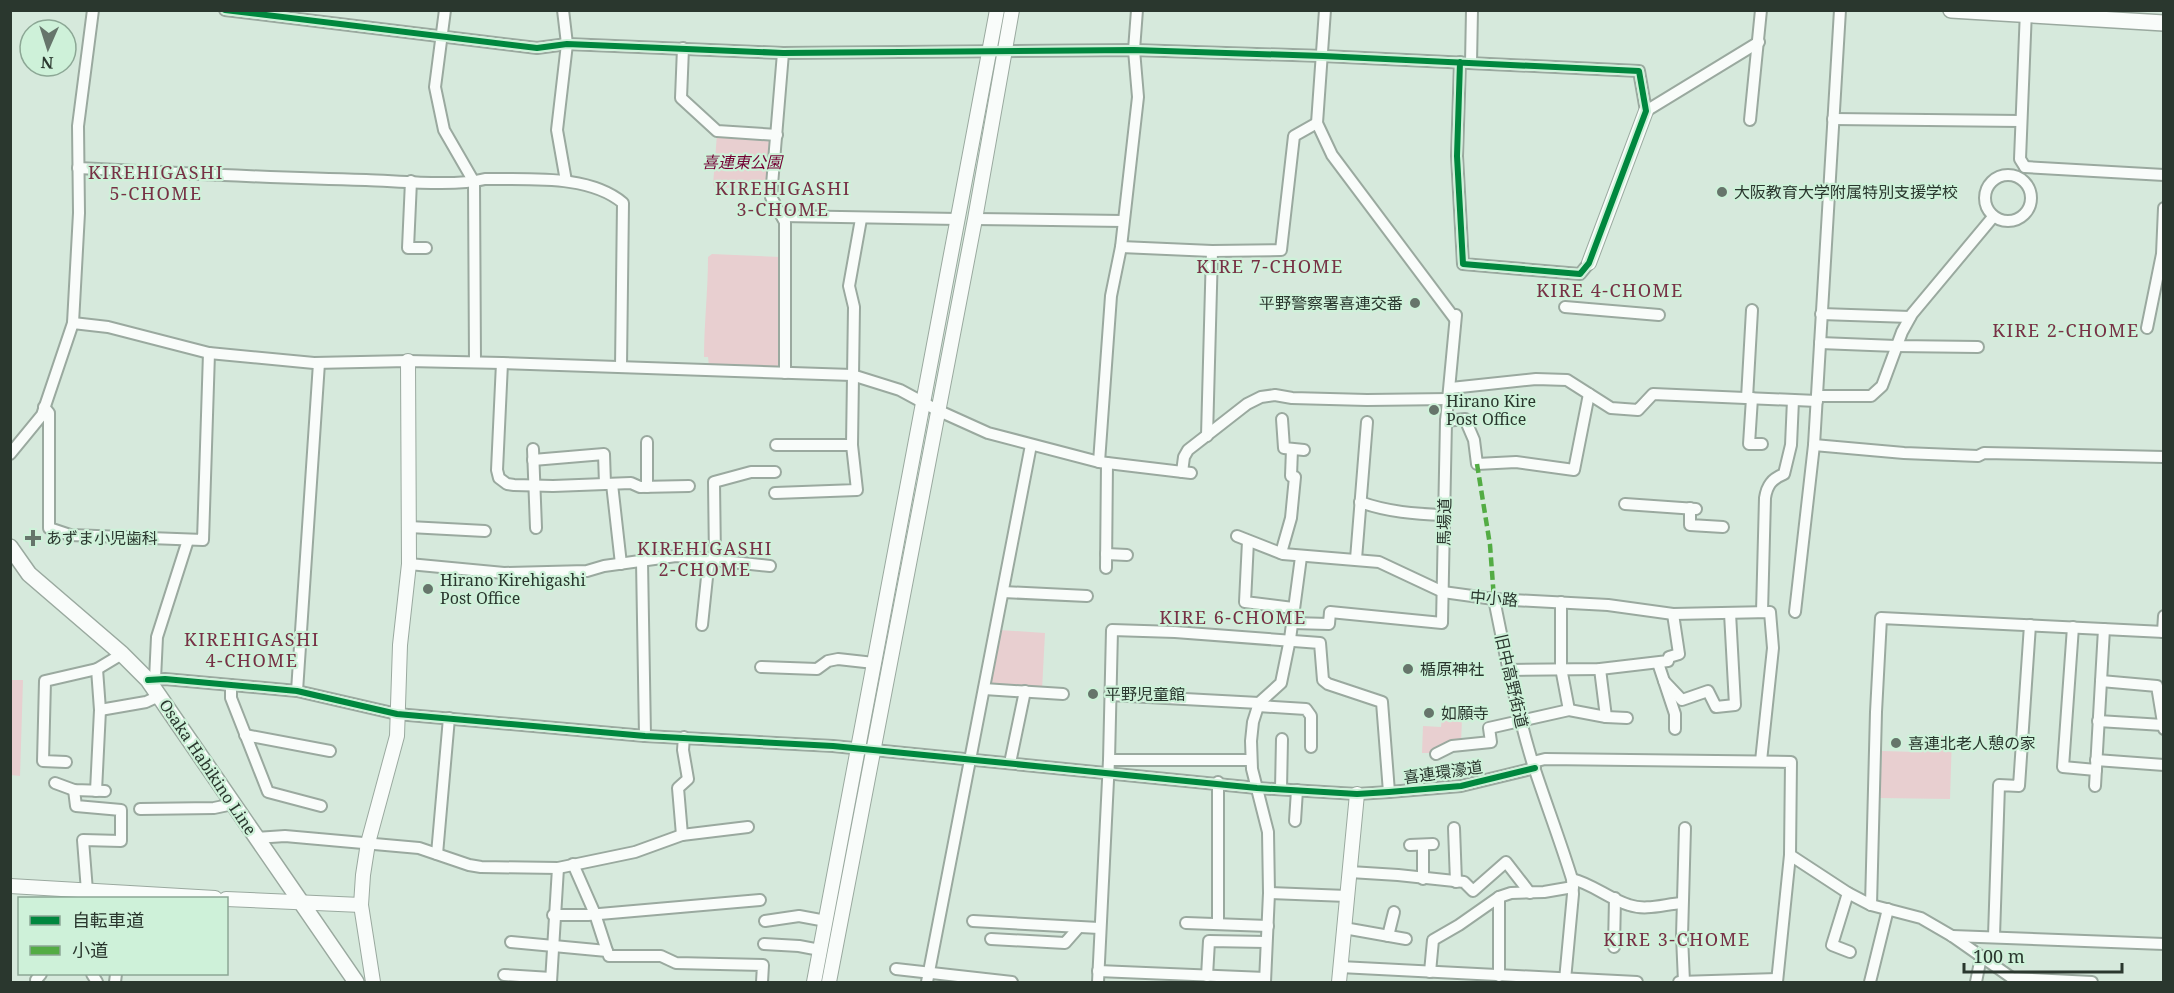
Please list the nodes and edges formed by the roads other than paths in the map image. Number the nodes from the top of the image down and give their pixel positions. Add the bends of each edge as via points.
1 (93, 10) edge
2 (225, 10) edge
3 (445, 10) edge
4 (563, 10) edge
5 (997, 10) edge
6 (1012, 10) edge
7 (1137, 10) edge
8 (1325, 10) edge
9 (1473, 10) edge
10 (1761, 10) edge
11 (1839, 10) edge
12 (1951, 10) edge
13 (2026, 13) edge
14 (2163, 23) edge
15 (442, 35) junction
16 (1758, 42) junction
17 (567, 44) junction
18 (684, 48) junction
19 (1005, 50) junction
20 (1134, 50) junction
21 (990, 51) junction
22 (783, 53) junction
23 (1323, 56) junction
24 (1465, 62) junction
25 (1646, 111) junction
26 (1833, 119) junction
27 (1750, 120) dead end
28 (2020, 121) junction
29 (1317, 123) junction
30 (777, 135) junction
31 (2025, 167) junction
32 (78, 168) junction
33 (2163, 176) edge
34 (2021, 178) junction
35 (411, 181) junction
36 (566, 181) junction
37 (474, 182) junction
38 (2163, 208) edge
39 (782, 216) junction
40 (1993, 217) junction
41 (861, 219) junction
42 (958, 219) junction
43 (975, 219) junction
44 (1124, 221) junction
45 (1121, 247) junction
46 (426, 248) dead end
47 (1212, 251) junction
48 (1589, 263) joint
49 (1564, 307) dead end
50 (1752, 310) dead end
51 (1821, 314) junction
52 (1659, 315) dead end
53 (1910, 317) junction
54 (73, 323) junction
55 (2146, 328) dead end
56 (1820, 342) junction
57 (1896, 346) junction
58 (1978, 347) dead end
59 (209, 354) junction
60 (408, 361) junction
61 (475, 362) junction
62 (320, 363) junction
63 (502, 363) junction
64 (621, 367) junction
65 (784, 373) junction
66 (852, 375) junction
67 (1450, 393) junction
68 (1589, 394) junction
69 (1750, 398) junction
70 (1817, 399) junction
71 (1793, 400) junction
72 (924, 403) junction
73 (44, 408) junction
74 (937, 410) junction
75 (1282, 419) dead end
76 (1446, 421) junction
77 (1367, 422) dead end
78 (1208, 436) junction
79 (646, 442) dead end
80 (1762, 444) dead end
81 (852, 445) junction
82 (1031, 445) junction
83 (1814, 445) junction
84 (776, 446) dead end
85 (1292, 449) junction
86 (1304, 450) dead end
87 (10, 454) edge
88 (2163, 457) edge
89 (1103, 463) junction
90 (775, 472) dead end
91 (608, 484) junction
92 (535, 486) junction
93 (647, 486) junction
94 (689, 486) dead end
95 (775, 493) dead end
96 (1360, 502) junction
97 (1625, 504) dead end
98 (1444, 515) junction
99 (409, 526) junction
100 (1723, 527) dead end
101 (536, 528) dead end
102 (485, 531) dead end
103 (1237, 536) dead end
104 (188, 540) junction
105 (1248, 541) junction
106 (10, 547) edge
107 (1281, 553) junction
108 (1106, 554) junction
109 (1127, 555) dead end
110 (1301, 557) junction
111 (712, 558) junction
112 (1356, 559) junction
113 (642, 561) junction
114 (409, 564) junction
115 (621, 564) junction
116 (770, 566) dead end
117 (1106, 568) dead end
118 (1003, 592) junction
119 (1443, 592) junction
120 (1087, 596) dead end
121 (1494, 599) junction
122 (1561, 602) junction
123 (1293, 608) junction
124 (1766, 612) junction
125 (1795, 612) dead end
126 (1730, 613) junction
127 (1673, 614) junction
128 (2163, 616) edge
129 (1292, 622) junction
130 (702, 625) dead end
131 (2030, 625) junction
132 (2073, 627) junction
133 (2104, 629) junction
134 (2163, 632) edge
135 (1290, 639) junction
136 (122, 654) junction
137 (874, 663) junction
138 (1658, 663) junction
139 (760, 667) dead end
140 (1562, 668) junction
141 (97, 669) junction
142 (1600, 669) junction
143 (1508, 670) junction
144 (152, 680) junction
145 (1664, 681) junction
146 (2101, 681) junction
147 (231, 685) junction
148 (984, 689) junction
149 (297, 691) junction
150 (1025, 691) junction
151 (1063, 694) dead end
152 (1110, 695) junction
153 (159, 696) junction
154 (1259, 704) junction
155 (100, 710) junction
156 (1569, 710) junction
157 (397, 714) junction
158 (1606, 717) junction
159 (449, 718) junction
160 (1627, 718) dead end
161 (1521, 720) junction
162 (2098, 722) junction
163 (2163, 727) edge
164 (1676, 729) dead end
165 (246, 735) junction
166 (645, 736) junction
167 (684, 738) junction
168 (1282, 739) dead end
169 (1311, 747) dead end
170 (865, 750) junction
171 (330, 751) dead end
172 (1436, 754) dead end
173 (971, 759) junction
174 (1109, 760) junction
175 (1251, 760) junction
176 (1761, 761) junction
177 (66, 762) dead end
178 (1010, 763) junction
179 (1534, 765) junction
180 (2096, 765) junction
181 (2163, 765) edge
182 (1108, 772) junction
183 (1218, 782) junction
184 (55, 783) dead end
185 (2095, 786) dead end
186 (1257, 788) junction
187 (1281, 789) junction
188 (74, 790) junction
189 (1297, 790) junction
190 (1389, 792) junction
191 (1358, 794) junction
192 (233, 804) junction
193 (321, 806) dead end
194 (140, 809) dead end
195 (1295, 821) dead end
196 (748, 827) dead end
197 (1454, 828) dead end
198 (1685, 828) dead end
199 (682, 835) junction
200 (256, 838) junction
201 (368, 843) junction
202 (1410, 845) dead end
203 (437, 854) junction
204 (1790, 855) junction
205 (573, 864) junction
206 (558, 868) junction
207 (1350, 873) junction
208 (1423, 879) junction
209 (1456, 882) junction
210 (1573, 883) junction
211 (10, 886) edge
212 (87, 891) junction
213 (39, 893) edge
214 (1269, 893) junction
215 (1530, 893) junction
216 (1848, 893) junction
217 (112, 896) edge
218 (1347, 896) junction
219 (164, 897) edge
220 (1499, 897) junction
221 (1616, 898) junction
222 (228, 899) edge
223 (760, 900) dead end
224 (301, 903) junction
225 (1682, 903) junction
226 (362, 905) junction
227 (1871, 905) junction
228 (1888, 909) junction
229 (1394, 912) dead end
230 (595, 914) junction
231 (553, 915) junction
232 (765, 921) dead end
233 (826, 921) junction
234 (973, 921) dead end
235 (1186, 923) dead end
236 (1218, 924) junction
237 (1268, 926) junction
238 (1079, 927) junction
239 (1099, 928) junction
240 (1344, 928) junction
241 (1388, 936) junction
242 (1952, 936) junction
243 (1994, 936) junction
244 (991, 939) dead end
245 (1406, 939) dead end
246 (512, 942) dead end
247 (1266, 942) junction
248 (764, 944) dead end
249 (2163, 944) edge
250 (552, 945) junction
251 (1614, 947) dead end
252 (820, 950) junction
253 (607, 951) junction
254 (1850, 952) dead end
255 (1981, 957) junction
256 (1340, 967) junction
257 (896, 969) dead end
258 (1430, 972) junction
259 (504, 975) dead end
260 (1207, 976) junction
261 (1499, 976) junction
262 (1098, 977) edge
263 (928, 978) edge
264 (1480, 979) edge
265 (551, 980) edge
266 (1265, 980) edge
267 (1563, 980) edge
268 (2011, 980) edge
269 (1777, 981) edge
270 (356, 982) edge
271 (374, 982) edge
272 (762, 982) edge
273 (814, 982) edge
274 (829, 982) edge
275 (1012, 982) edge
276 (1339, 982) edge
277 (1636, 982) edge
278 (1678, 982) edge
279 (1684, 982) edge
280 (1870, 982) edge
281 (1976, 982) edge
282 (2092, 982) edge

1 - 32 street via 78,126
2 - 15 street
3 - 15 street
4 - 17 street
5 - 21 street
6 - 19 street
7 - 20 street
8 - 23 street
9 - 24 street
10 - 16 street
11 - 26 street
12 - 13 main road
13 - 14 main road
13 - 28 street
15 - 17 street via 537,48
15 - 37 street via 435,87 444,130
16 - 25 street
16 - 27 street
17 - 18 street
17 - 36 street via 557,130
18 - 22 street
18 - 30 street via 681,98 717,130
19 - 20 street
19 - 21 street
19 - 43 street
20 - 23 street
20 - 44 street via 1138,97
21 - 22 street
21 - 42 street
22 - 30 street
23 - 24 street
23 - 29 street
24 - 25 street via 1640,71
24 - 48 street via 1457,156 1463,264 1580,274
25 - 48 street
26 - 28 street
26 - 51 street
28 - 31 street via 2020,159
29 - 47 street via 1294,136 1281,250
29 - 67 street via 1332,155 1456,317
30 - 39 street via 771,196
31 - 33 street
31 - 34 street
32 - 35 street
32 - 54 street
34 - 40 street via 2003,175 1989,184 1984,195
34 - 40 street via 2032,196 2029,210 2017,220
35 - 37 street
35 - 46 street via 408,248
36 - 37 street
36 - 64 street via 611,192 623,203
37 - 61 street
38 - 55 street via 2162,254
39 - 41 street
39 - 65 street
40 - 53 street
41 - 42 street
41 - 66 street via 849,286 854,307
42 - 72 street
43 - 44 street
43 - 74 street
44 - 45 street
45 - 47 street
45 - 89 street via 1111,297
47 - 78 street
49 - 52 street
50 - 69 street
51 - 53 street
51 - 56 street
53 - 57 street
54 - 59 street via 108,327
54 - 73 street
56 - 57 street
56 - 70 street
57 - 58 street
57 - 70 street via 1882,386 1871,396
59 - 62 street
59 - 104 street via 204,540
60 - 61 street
60 - 62 street
60 - 99 street
61 - 63 street
62 - 149 street
63 - 64 street
63 - 92 street via 499,478 507,483
64 - 65 street
65 - 66 street
66 - 72 street via 900,390
66 - 81 street
67 - 68 street via 1536,380 1568,380
67 - 76 street, 馬場道
67 - 78 street via 1335,400 1275,394 1247,404
68 - 69 street via 1611,408 1638,410 1653,394
68 - 76 street via 1574,470 1516,462 1477,464 1474,440 1465,419
69 - 71 street
69 - 80 street via 1749,444
70 - 71 street
70 - 83 street
71 - 124 street via 1791,445 1784,474 1770,482 1765,498
72 - 74 street
72 - 137 street
73 - 87 street
73 - 104 street via 49,413 49,528 70,535
74 - 82 street via 988,433
74 - 170 street
75 - 85 street via 1284,448
76 - 98 street, 馬場道
77 - 96 street
78 - 89 street via 1188,450 1183,472
79 - 93 street
81 - 84 street
81 - 95 street via 857,490
82 - 89 street
82 - 118 street
83 - 88 street via 1978,456 1984,453
83 - 125 street
85 - 86 street
85 - 107 street via 1291,518
89 - 108 street
90 - 111 street via 751,472 714,482
91 - 92 street
91 - 92 street via 604,454 533,454
91 - 93 street
91 - 115 street
92 - 101 street
93 - 94 street
96 - 98 street via 1404,514
96 - 112 street
97 - 100 street via 1693,508 1690,525
98 - 119 street, 馬場道
99 - 102 street
99 - 114 street
103 - 105 street, 中小路
104 - 144 street via 157,637
105 - 107 street, 中小路
105 - 123 street via 1245,602
106 - 136 main road, Osaka Habikino Line via 29,574
107 - 110 street, 中小路
108 - 109 street
108 - 117 street
110 - 112 street, 中小路
110 - 123 street
111 - 113 street via 676,556
111 - 116 street
111 - 130 street
112 - 119 street, 中小路 via 1379,562
113 - 115 street
113 - 166 street
114 - 115 street via 504,573 586,571
114 - 157 street
118 - 120 street
118 - 148 street
119 - 121 street, 中小路
119 - 129 street, 馬場道 via 1442,623 1330,612 1329,624
121 - 122 street, 中小路
121 - 143 street, 旧中高野街道
122 - 127 street, 中小路
122 - 140 street
123 - 129 street
124 - 126 street, 中小路
124 - 176 street via 1773,648
126 - 127 street, 中小路
126 - 145 street via 1735,705 1716,707 1708,691 1682,700
127 - 138 street via 1679,654
128 - 134 street
129 - 135 street
131 - 132 street
131 - 227 street via 1881,618
131 - 243 street via 2019,786 2000,785
132 - 133 street
132 - 180 street via 2063,767
133 - 134 street
133 - 146 street
135 - 152 street, 喜連環濠道 via 1112,630
135 - 154 street via 1281,683
135 - 190 street, 喜連環濠道 via 1320,643 1323,680 1328,684 1382,702
136 - 141 street
136 - 144 main road, Osaka Habikino Line
137 - 139 street via 838,659 817,669
137 - 170 street
138 - 142 street
138 - 145 street
140 - 142 street
140 - 143 street
140 - 156 street
141 - 155 street
141 - 177 street via 45,681 43,761
142 - 158 street
143 - 161 street, 旧中高野街道
144 - 147 street
144 - 153 main road, Osaka Habikino Line
145 - 164 street
146 - 162 street
146 - 163 street via 2157,686
147 - 149 street
147 - 165 street via 231,698
148 - 150 street
148 - 173 street
149 - 157 street
150 - 151 street
150 - 178 street
152 - 154 street
152 - 174 street
153 - 155 street
153 - 192 main road, Osaka Habikino Line
154 - 169 street via 1306,709 1311,716
154 - 175 street via 1253,722
155 - 188 street via 101,791
156 - 158 street
156 - 161 street
157 - 159 street
157 - 201 street via 397,736
158 - 160 street
159 - 166 street
159 - 203 street
161 - 172 street via 1489,728 1491,742 1452,746
161 - 179 street, 旧中高野街道
162 - 163 street
162 - 180 street
165 - 171 street
165 - 193 street via 268,792
166 - 167 street
167 - 170 street
167 - 199 street via 688,779 678,788
168 - 187 street
170 - 173 street
170 - 233 street
170 - 274 street
173 - 178 street
173 - 263 street
174 - 175 street
174 - 182 street
175 - 186 street
176 - 179 street, 喜連環濠道 via 1545,759
176 - 204 street, 喜連環濠道 via 1791,762
178 - 182 street
179 - 190 street, 喜連環濠道 via 1461,786
179 - 210 street, 旧中高野街道
180 - 181 street
180 - 185 street
182 - 183 street
182 - 239 street
183 - 186 street
183 - 236 street
184 - 188 street
186 - 187 street
186 - 214 street via 1268,832
187 - 189 street
188 - 212 street via 76,806 121,810 122,841 83,840
189 - 191 street
189 - 195 street
190 - 191 street
191 - 207 street
192 - 194 street
192 - 200 main road, Osaka Habikino Line
196 - 199 street
197 - 209 street
198 - 225 street
199 - 205 street via 635,852
200 - 201 street via 285,836
200 - 224 main road, Osaka Habikino Line
201 - 203 street
201 - 226 street
202 - 208 street via 1428,845
203 - 206 street via 481,867
204 - 216 street
204 - 269 street
205 - 206 street
205 - 230 street
206 - 231 street
207 - 208 street
207 - 218 street
208 - 209 street
209 - 215 street via 1464,882 1473,891 1506,862
210 - 215 street
210 - 221 street via 1585,882
210 - 267 street
211 - 213 street
212 - 213 street
212 - 217 street
214 - 218 street
214 - 237 street
215 - 220 street
216 - 227 street
216 - 254 street via 1832,945
217 - 219 street
218 - 240 street
220 - 258 street via 1433,940
220 - 261 street
221 - 225 street via 1630,906
221 - 251 street
222 - 224 street
223 - 230 street
224 - 226 street
224 - 270 main road, Osaka Habikino Line
225 - 279 street
226 - 271 street
227 - 228 street
228 - 242 street via 1921,918
228 - 280 street
229 - 241 street
230 - 231 street
230 - 253 street
231 - 250 street
232 - 233 street via 799,916
233 - 252 street
234 - 238 street
235 - 236 street
236 - 237 street
237 - 247 street
238 - 239 street
238 - 244 street via 1065,943
239 - 262 street
240 - 241 street
240 - 256 street
241 - 245 street
242 - 243 street
242 - 255 street
243 - 249 street
246 - 250 street
247 - 260 street via 1209,941
247 - 266 street
248 - 252 street
250 - 253 street
250 - 265 street
252 - 273 street
253 - 272 street via 609,956 661,956 675,963 763,965
255 - 268 street
255 - 281 street
256 - 258 street
256 - 276 street
257 - 263 street
258 - 264 street
259 - 265 street
260 - 262 street
260 - 266 street
261 - 264 street
261 - 267 street
263 - 275 street
267 - 277 street
268 - 282 street
269 - 279 street
278 - 279 street

